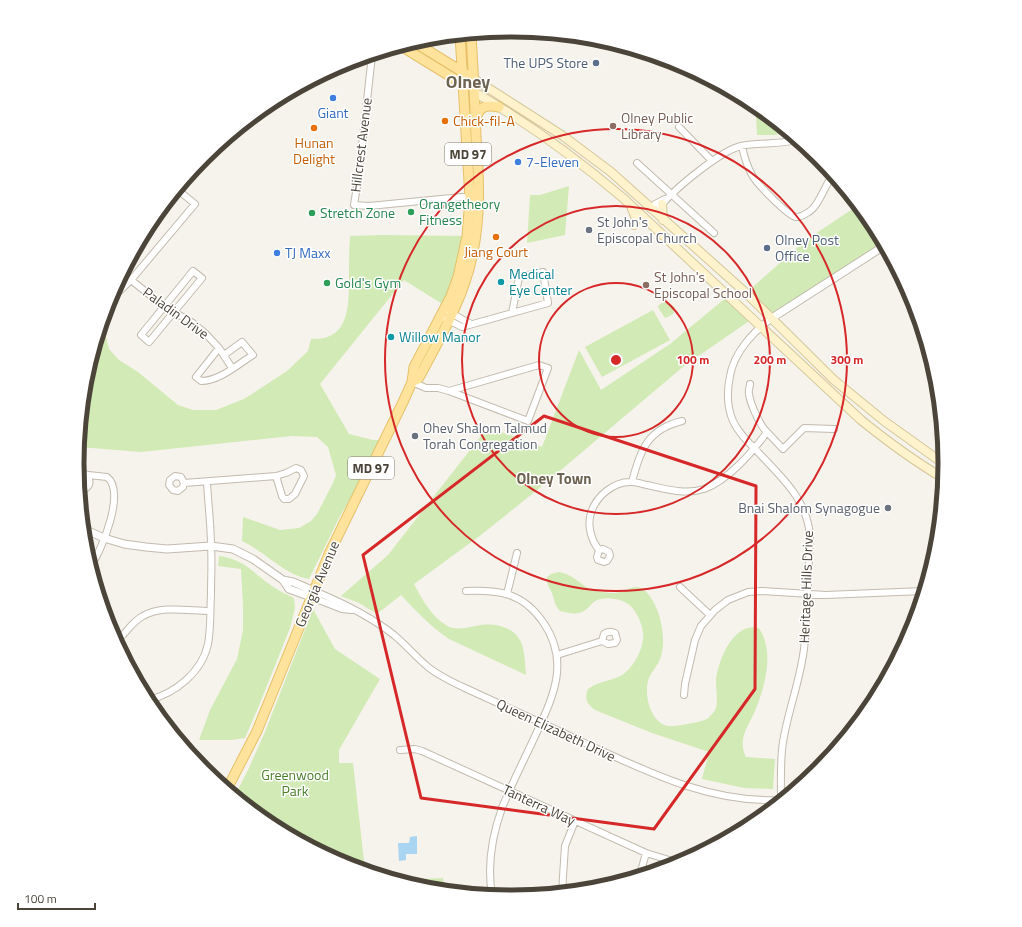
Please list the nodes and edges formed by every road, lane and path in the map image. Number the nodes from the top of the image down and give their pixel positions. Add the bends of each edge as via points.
1 (471, 39) edge
2 (460, 40) edge
3 (421, 47) edge
4 (461, 47) junction
5 (408, 50) edge
6 (438, 57) junction
7 (371, 61) edge
8 (462, 72) junction
9 (474, 79) junction
10 (463, 84) junction
11 (474, 92) junction
12 (499, 107) junction
13 (476, 118) junction
14 (679, 127) dead end
15 (790, 141) edge
16 (742, 146) junction
17 (712, 161) junction
18 (637, 163) dead end
19 (830, 180) edge
20 (182, 193) edge
21 (474, 198) junction
22 (666, 199) junction
23 (630, 204) junction
24 (652, 210) junction
25 (663, 220) junction
26 (634, 225) dead end
27 (714, 233) dead end
28 (879, 249) edge
29 (131, 280) junction
30 (122, 289) edge
31 (165, 307) junction
32 (174, 313) junction
33 (512, 313) junction
34 (447, 315) junction
35 (772, 318) junction
36 (760, 327) junction
37 (219, 348) junction
38 (224, 355) junction
39 (232, 368) junction
40 (412, 382) junction
41 (750, 384) dead end
42 (449, 391) junction
43 (682, 420) dead end
44 (834, 429) dead end
45 (766, 432) junction
46 (755, 449) junction
47 (938, 460) edge
48 (87, 475) joint
49 (938, 475) edge
50 (276, 476) junction
51 (207, 482) junction
52 (632, 482) junction
53 (184, 484) dead end
54 (85, 488) edge
55 (90, 532) edge
56 (104, 538) junction
57 (212, 546) junction
58 (599, 550) dead end
59 (517, 553) dead end
60 (95, 557) edge
61 (680, 587) dead end
62 (466, 591) dead end
63 (918, 591) edge
64 (312, 594) junction
65 (507, 594) junction
66 (807, 594) junction
67 (210, 611) junction
68 (710, 615) junction
69 (123, 635) dead end
70 (602, 641) dead end
71 (557, 655) junction
72 (684, 695) dead end
73 (155, 698) edge
74 (541, 723) junction
75 (400, 750) dead end
76 (230, 784) edge
77 (510, 791) junction
78 (781, 793) edge
79 (773, 800) edge
80 (575, 821) junction
81 (646, 853) junction
82 (669, 860) edge
83 (642, 869) edge
84 (562, 886) edge
85 (492, 889) edge

1 - 9 main road, Georgia Avenue
2 - 4 main road, Georgia Avenue / MD 97
3 - 6 main road
4 - 6 main road via 455,59
4 - 8 main road, Georgia Avenue / MD 97
5 - 10 main road
6 - 8 main road
7 - 21 street, Hillcrest Avenue via 354,205
8 - 9 main road
8 - 10 main road, Georgia Avenue / MD 97
9 - 11 main road, Georgia Avenue
9 - 24 main road via 587,154
10 - 11 main road
10 - 21 main road, Georgia Avenue / MD 97
11 - 12 main road
11 - 13 main road, Georgia Avenue
12 - 13 main road via 483,107
12 - 23 main road via 568,152
13 - 21 main road, Georgia Avenue
14 - 17 street
15 - 16 street
16 - 17 street
16 - 19 street via 752,175 769,195 796,217 809,212 815,206
17 - 22 street
18 - 22 street
20 - 29 street via 195,204
21 - 34 main road, Georgia Avenue / MD 97 via 463,256
21 - 34 main road, Georgia Avenue / MD 97 via 477,230 472,257 458,299
22 - 24 street
22 - 25 main road
22 - 27 street
23 - 26 main road via 636,216
23 - 36 main road
24 - 25 main road
25 - 35 main road
28 - 35 street
29 - 30 street
29 - 31 street, Paladin Drive
31 - 32 street, Paladin Drive
31 - 32 street via 141,335 149,342
31 - 32 street via 193,271 202,278
32 - 37 street, Paladin Drive via 193,323
33 - 33 street via 548,303 543,272 519,277
33 - 34 street via 462,327
34 - 40 main road, Georgia Avenue / MD 97 via 421,374
35 - 36 street, Heritage Hills Drive
35 - 47 main road via 834,380 884,421
36 - 46 street, Heritage Hills Drive via 736,357 730,371 728,387 733,421
36 - 49 main road via 872,429
37 - 38 street, Paladin Drive
37 - 39 street, Paladin Drive via 196,377 201,381 210,380
38 - 39 street, Paladin Drive
38 - 39 street, Paladin Drive via 242,342 252,354
40 - 42 street via 426,388
40 - 64 main road, Georgia Avenue / MD 97 via 336,538
41 - 45 street via 749,394 758,420
42 - 42 street via 528,421 548,368 539,365
43 - 52 street via 663,428 648,441 638,459
44 - 45 street via 804,428 784,449
45 - 46 street
46 - 52 street via 724,478 702,489 676,492
46 - 66 street, Heritage Hills Drive via 789,486 806,512 810,536
48 - 54 street via 89,485
48 - 56 street via 107,477 113,485 114,506
50 - 50 street via 296,468 301,470 304,476 294,496 288,499 282,496
50 - 51 street
51 - 53 street
51 - 57 street
52 - 58 street via 609,489 600,496 593,508 590,515 591,535
55 - 56 street
56 - 57 street via 134,546 157,548
56 - 60 street
57 - 64 street via 240,551 283,580 289,588
57 - 67 street
59 - 65 street
61 - 68 street
62 - 65 street via 488,590
63 - 66 street
64 - 74 street, Queen Elizabeth Drive via 376,622 428,667 445,678
64 - 76 main road, Georgia Avenue / MD 97 via 257,731
65 - 71 street via 528,604 537,613 546,627
66 - 68 street via 748,592 728,600
66 - 78 street, Heritage Hills Drive via 804,649 783,743
67 - 69 street via 165,610 143,615
67 - 73 street via 208,645 202,659 192,674 180,685
68 - 72 street via 701,626 696,640
70 - 71 street
71 - 74 street via 556,685
74 - 77 street
74 - 79 street, Queen Elizabeth Drive via 657,776 690,788 730,798
75 - 77 street, Tanterra Way via 422,751
77 - 80 street, Tanterra Way
77 - 85 street via 495,828 490,870
80 - 81 street, Tanterra Way
80 - 84 street via 565,846
81 - 82 street, Tanterra Way
81 - 83 street

